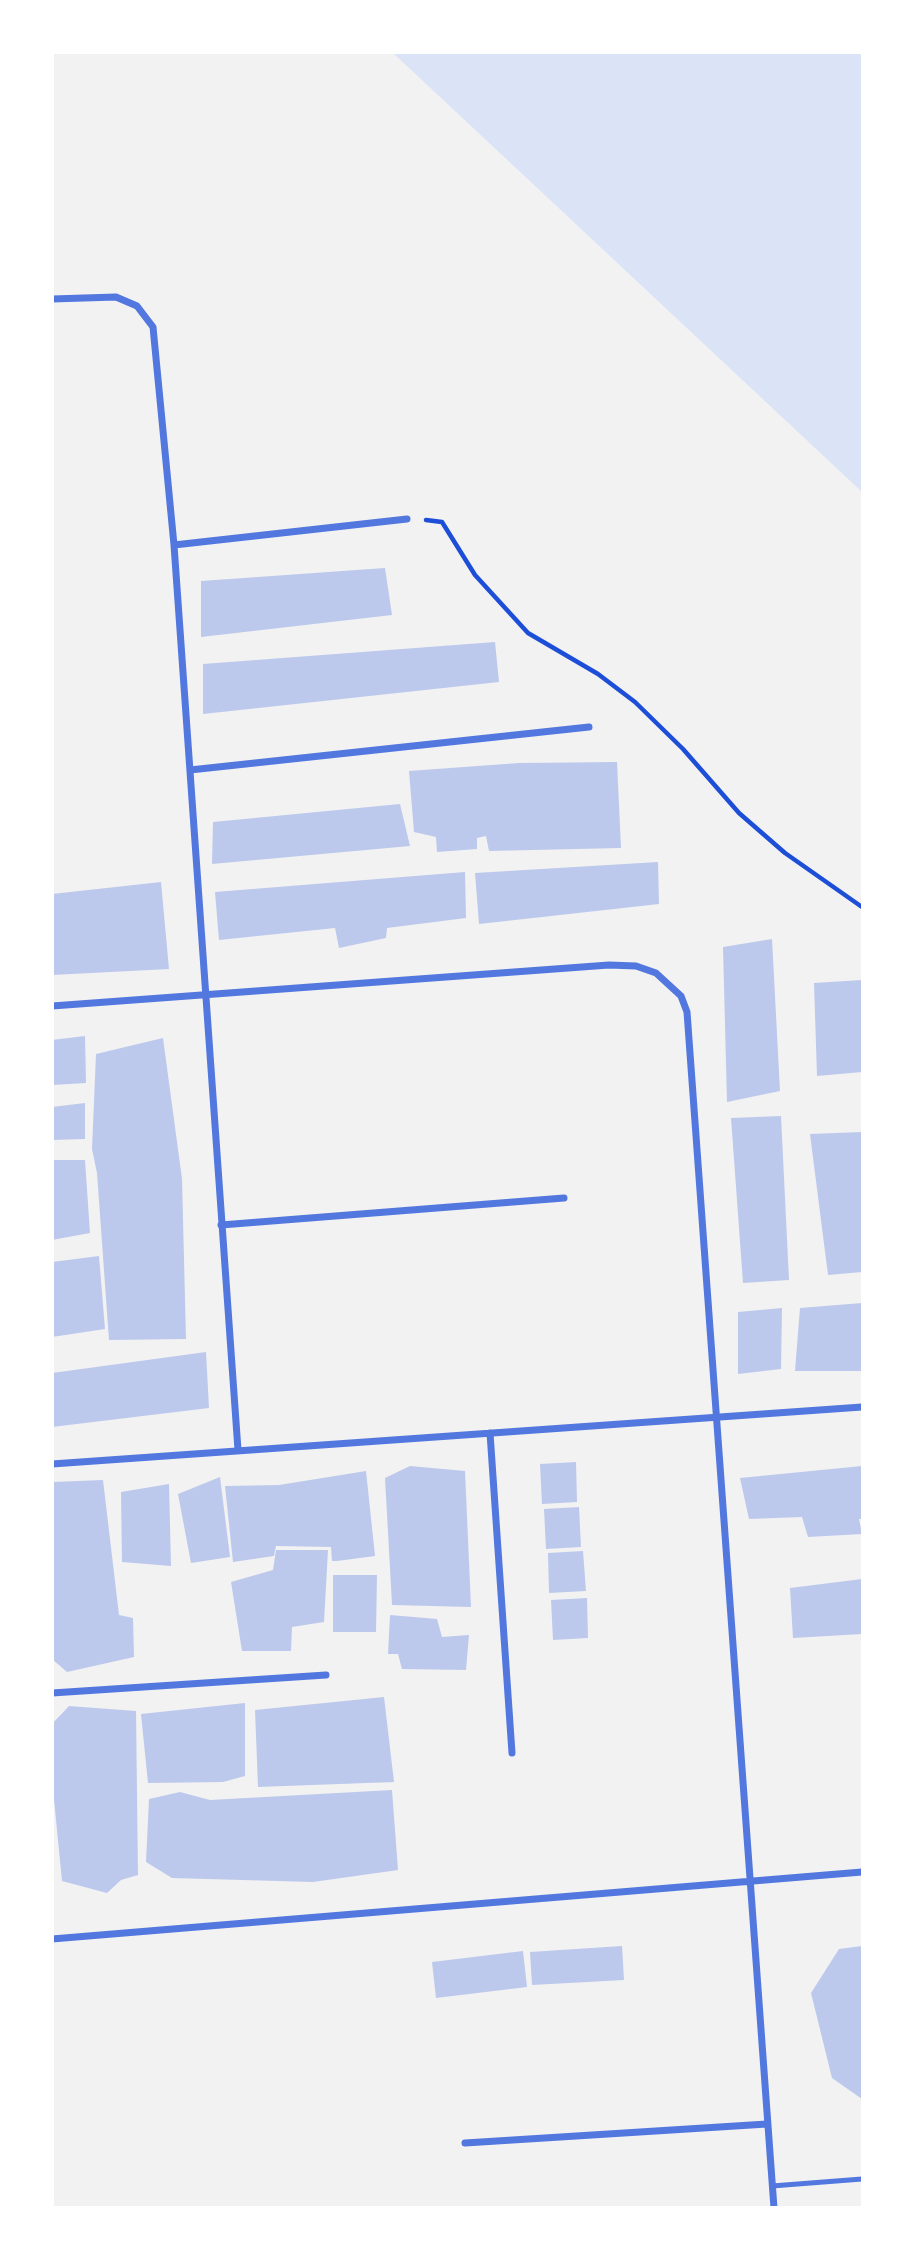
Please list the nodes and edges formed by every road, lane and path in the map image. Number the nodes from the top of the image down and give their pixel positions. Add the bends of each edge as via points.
1 (52, 299) edge
2 (407, 519) joint
3 (174, 545) junction
4 (589, 727) dead end
5 (191, 769) junction
6 (863, 907) edge
7 (203, 994) junction
8 (52, 1006) edge
9 (564, 1198) dead end
10 (221, 1225) junction
11 (863, 1407) edge
12 (718, 1417) junction
13 (491, 1433) junction
14 (238, 1450) junction
15 (52, 1464) edge
16 (326, 1675) dead end
17 (52, 1693) edge
18 (512, 1753) dead end
19 (863, 1872) edge
20 (749, 1880) junction
21 (52, 1939) edge
22 (767, 2124) junction
23 (465, 2143) dead end
24 (863, 2179) edge
25 (772, 2186) junction
26 (774, 2207) edge

1 - 3 street via 117,297 137,306 153,327
2 - 3 street
2 - 6 path via 442,522 475,575 528,633 635,702 739,813 785,853
3 - 5 street
4 - 5 street
5 - 7 street
7 - 8 street
7 - 10 street
7 - 12 street via 609,965 636,966 671,984 687,1012
9 - 10 street
10 - 14 street
11 - 12 street
12 - 13 street
12 - 20 street
13 - 14 street
13 - 18 street
14 - 15 street
16 - 17 street
19 - 20 street
20 - 21 street
20 - 22 street
22 - 23 street
22 - 25 street
24 - 25 lane
25 - 26 street

